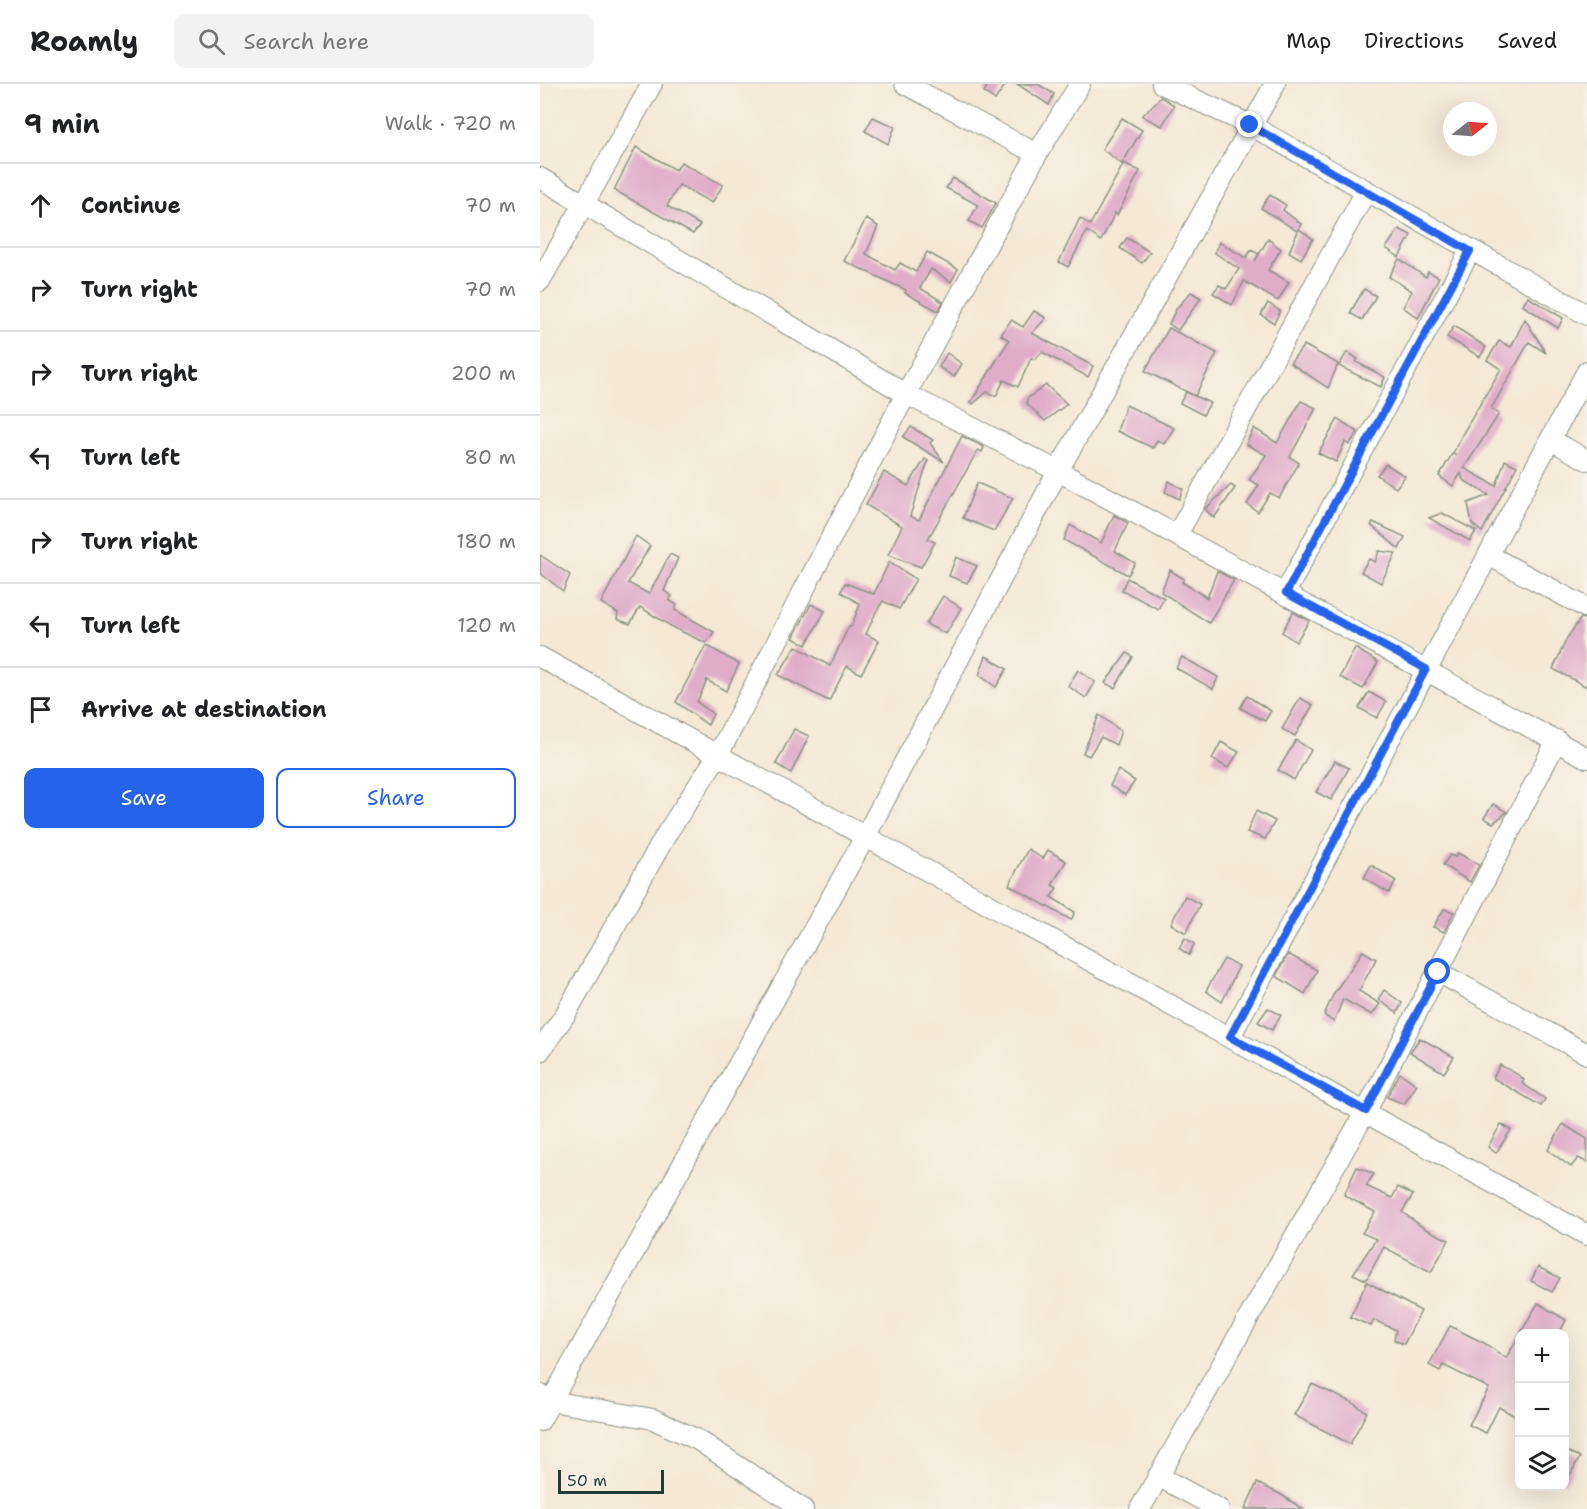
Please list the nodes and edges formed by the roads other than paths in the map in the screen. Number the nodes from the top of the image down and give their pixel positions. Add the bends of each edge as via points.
1 (652, 84) edge
2 (905, 84) edge
3 (1080, 84) edge
4 (1162, 84) edge
5 (1275, 84) edge
6 (1250, 125) junction
7 (1037, 154) junction
8 (540, 177) edge
9 (1366, 191) junction
10 (583, 201) junction
11 (1470, 251) junction
12 (540, 281) edge
13 (1587, 315) edge
14 (1587, 370) edge
15 (906, 394) junction
16 (1551, 440) junction
17 (1587, 460) edge
18 (1058, 471) junction
19 (1177, 535) junction
20 (1488, 555) junction
21 (1286, 593) junction
22 (1587, 608) edge
23 (540, 657) edge
24 (1426, 669) junction
25 (1557, 740) junction
26 (718, 755) junction
27 (1587, 758) edge
28 (866, 836) junction
29 (1438, 972) junction
30 (546, 1030) edge
31 (1230, 1037) junction
32 (540, 1051) edge
33 (1587, 1054) edge
34 (1366, 1111) junction
35 (1587, 1235) edge
36 (546, 1398) edge
37 (540, 1421) edge
38 (1158, 1476) junction
39 (803, 1509) edge
40 (1140, 1509) edge
41 (1219, 1509) edge

1 - 10 street
2 - 7 street
3 - 7 street
4 - 6 street
5 - 6 street
6 - 9 street
6 - 18 street
7 - 15 street
8 - 10 street
9 - 11 street
9 - 19 street
10 - 12 street
10 - 15 street
11 - 13 street
11 - 21 street
14 - 16 street
15 - 18 street
15 - 26 street
16 - 17 street
16 - 20 street
18 - 19 street
18 - 28 street
19 - 21 street
20 - 22 street
20 - 24 street
21 - 24 street
23 - 26 street
24 - 25 street
24 - 31 street
25 - 27 street
25 - 29 street
26 - 28 street
26 - 30 street via 667,833 565,1014
28 - 31 street
28 - 36 street
29 - 33 street
29 - 34 street
30 - 32 street
31 - 34 street
34 - 35 street
34 - 38 street
36 - 37 street
36 - 39 street via 653,1419 698,1440
38 - 40 street
38 - 41 street

